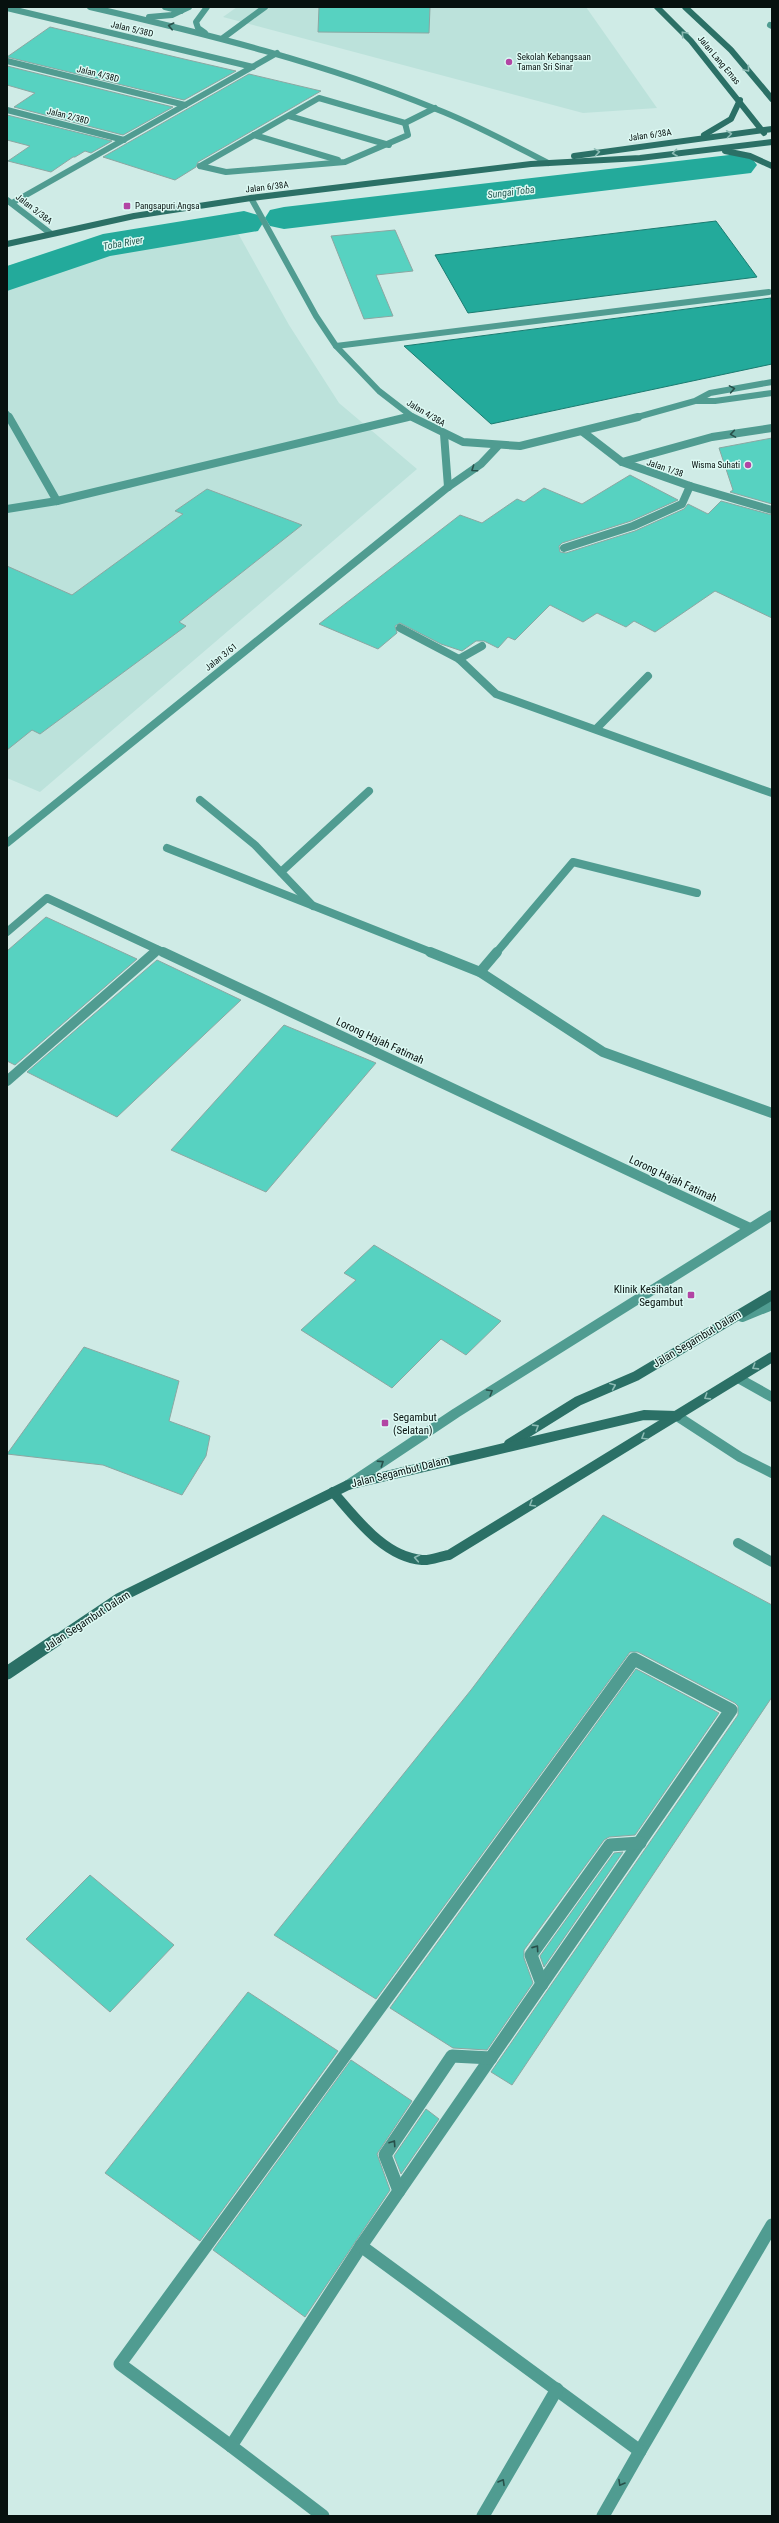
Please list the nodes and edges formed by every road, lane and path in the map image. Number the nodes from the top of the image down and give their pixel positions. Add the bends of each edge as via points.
1 (90, 7) edge
2 (165, 7) edge
3 (189, 7) edge
4 (207, 7) edge
5 (265, 7) edge
6 (657, 7) edge
7 (685, 7) edge
8 (7, 8) edge
9 (181, 11) junction
10 (135, 18) junction
11 (207, 34) junction
12 (222, 38) junction
13 (277, 53) junction
14 (7, 61) edge
15 (253, 67) junction
16 (772, 99) edge
17 (740, 100) junction
18 (186, 105) junction
19 (435, 108) junction
20 (7, 110) edge
21 (289, 116) junction
22 (405, 123) junction
23 (772, 128) edge
24 (762, 130) junction
25 (254, 135) junction
26 (696, 138) junction
27 (124, 140) junction
28 (772, 143) edge
29 (389, 146) junction
30 (714, 148) junction
31 (345, 162) junction
32 (547, 162) junction
33 (772, 166) edge
34 (251, 198) junction
35 (9, 201) edge
36 (50, 233) junction
37 (7, 244) edge
38 (769, 292) dead end
39 (336, 346) junction
40 (772, 382) edge
41 (772, 393) edge
42 (695, 401) junction
43 (7, 414) edge
44 (411, 416) junction
45 (772, 428) edge
46 (583, 432) junction
47 (444, 434) junction
48 (497, 447) junction
49 (622, 462) junction
50 (690, 486) junction
51 (448, 487) junction
52 (57, 501) junction
53 (7, 508) edge
54 (772, 510) edge
55 (564, 548) dead end
56 (400, 628) dead end
57 (482, 646) dead end
58 (459, 659) junction
59 (648, 676) dead end
60 (596, 729) junction
61 (369, 791) dead end
62 (772, 793) edge
63 (200, 800) dead end
64 (7, 843) edge
65 (167, 848) dead end
66 (281, 872) junction
67 (697, 893) dead end
68 (313, 906) junction
69 (7, 932) edge
70 (158, 950) junction
71 (480, 972) junction
72 (7, 1081) edge
73 (772, 1113) edge
74 (772, 1215) edge
75 (750, 1228) junction
76 (772, 1295) edge
77 (772, 1305) edge
78 (721, 1325) junction
79 (772, 1357) edge
80 (738, 1378) junction
81 (772, 1397) edge
82 (677, 1416) junction
83 (502, 1448) junction
84 (772, 1473) edge
85 (348, 1485) junction
86 (333, 1492) junction
87 (738, 1543) dead end
88 (772, 1562) edge
89 (7, 1673) edge
90 (640, 1843) junction
91 (542, 1984) junction
92 (491, 2058) junction
93 (399, 2191) junction
94 (772, 2225) edge
95 (361, 2246) junction
96 (557, 2389) junction
97 (230, 2446) junction
98 (640, 2451) junction
99 (323, 2516) edge
100 (483, 2516) edge
101 (603, 2516) edge

1 - 10 street
2 - 9 street
3 - 9 street
4 - 11 street via 196,22 198,28
5 - 12 street
17 -> 6 street, Jalan Lang Emas via 691,41
7 -> 16 street, Jalan Lang Emas via 731,50
8 - 15 street, Jalan 5/38D
9 - 10 street via 159,17
11 -> 10 street
11 - 12 street
12 - 13 street
13 - 15 street
13 - 19 street
14 - 18 street, Jalan 4/38D
15 - 18 street
17 - 24 street, Jalan Lang Emas
17 - 26 street via 736,114 731,120
18 - 27 street
19 - 22 street
19 - 32 street
20 - 27 street, Jalan 2/38D
21 - 22 street via 319,98
21 - 25 street
21 - 29 street
22 - 29 street via 408,135
23 - 24 street, Jalan 6/38A
26 -> 24 street, Jalan 6/38A
24 - 28 street, Jalan Lang Emas
25 - 31 street
25 - 31 street via 200,166 226,172
32 -> 26 street, Jalan 6/38A
27 - 35 street
28 - 30 street, Jalan 6/38A
29 - 31 street
30 -> 32 street, Jalan 6/38A via 640,158
30 - 33 street via 750,156
32 - 34 street, Jalan 6/38A
34 - 36 street, Jalan 6/38A via 153,212
34 - 39 street, Jalan 4/38A via 316,316
35 - 36 street, Jalan 3/38A
36 - 37 street, Jalan 6/38A
38 - 39 street
39 - 44 street, Jalan 4/38A via 379,391
42 -> 40 street, Jalan 4/38A via 710,393
41 - 42 street, Jalan 4/38A via 715,401
42 - 46 street, Jalan 4/38A
43 - 52 street
44 - 47 street, Jalan 4/38A
44 - 52 street
45 -> 49 street via 712,437
46 - 48 street, Jalan 4/38A via 534,443
46 - 49 street, Jalan 1/38
47 - 48 street, Jalan 4/38A via 463,442
47 - 51 street
48 -> 51 street, Jalan 3/61 via 481,464
49 - 50 street, Jalan 1/38
50 - 54 street, Jalan 1/38
50 - 55 street via 682,504 633,526
51 - 64 street, Jalan 3/61
52 - 53 street
56 - 58 street
57 - 58 street
58 - 60 street via 496,694
59 - 60 street
60 - 62 street
61 - 66 street
63 - 66 street via 255,845
65 - 68 street
66 - 68 street
67 - 71 street via 572,862
68 - 71 street
69 - 70 street, Lorong Hajah Fatimah via 47,898
70 - 72 street
70 - 75 street, Lorong Hajah Fatimah
71 - 73 street via 603,1052
74 - 75 street
85 -> 75 street
76 - 78 street, Jalan Segambut Dalam
77 - 78 street
83 -> 78 street, Jalan Segambut Dalam via 578,1401 636,1376
79 -> 80 street
80 - 81 street
80 -> 82 street
82 - 83 street, Jalan Segambut Dalam via 644,1414
82 - 84 street via 740,1457
82 -> 86 street via 449,1554 434,1558 421,1560 398,1553 362,1524
83 - 85 street, Jalan Segambut Dalam
85 - 86 street, Jalan Segambut Dalam
86 - 89 street, Jalan Segambut Dalam via 119,1598
87 - 88 street
90 - 91 street
91 -> 90 street via 531,1955 610,1845
90 - 97 street via 731,1710 634,1658 120,2364
91 - 92 street
92 - 93 street
93 -> 92 street via 385,2155 452,2056
93 - 95 street
94 - 98 street
95 - 96 street
95 - 97 street
96 - 98 street
100 -> 96 street
97 - 99 street
98 -> 101 street

